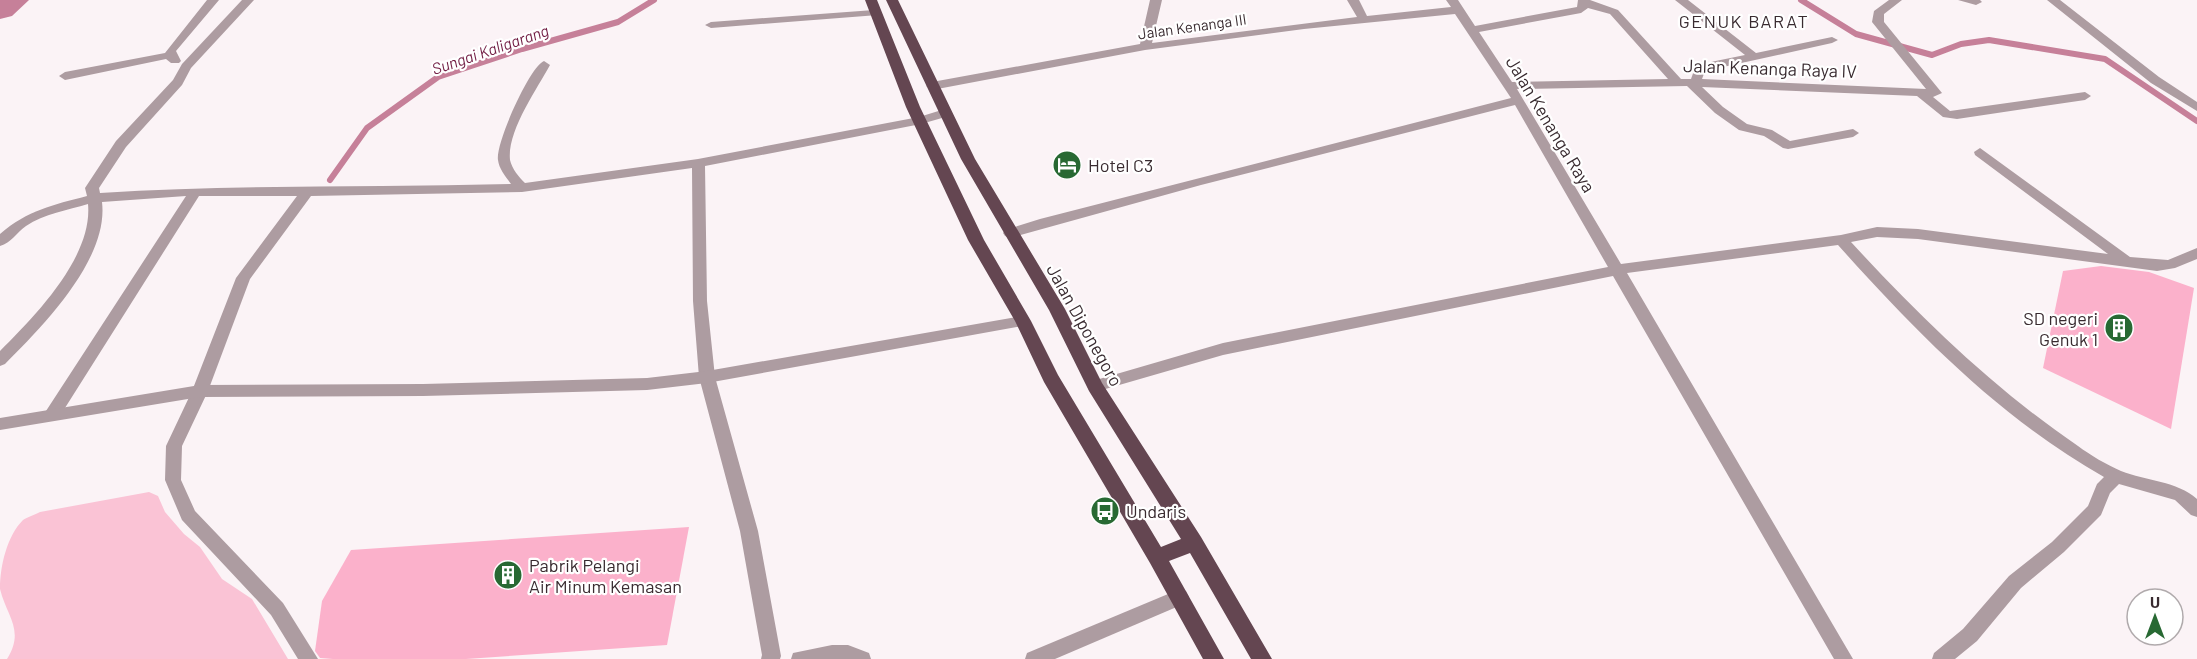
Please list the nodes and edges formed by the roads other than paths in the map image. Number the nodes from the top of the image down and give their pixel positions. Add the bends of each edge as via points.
1 (213, 0) edge
2 (248, 0) edge
3 (892, 0) edge
4 (1156, 0) edge
5 (1353, 0) edge
6 (1681, 0) edge
7 (1896, 0) edge
8 (2053, 0) edge
9 (1585, 2) edge
10 (1455, 5) edge
11 (873, 6) edge
12 (1364, 20) junction
13 (711, 25) dead end
14 (1472, 30) junction
15 (1832, 40) dead end
16 (1145, 47) junction
17 (171, 55) junction
18 (1754, 57) junction
19 (544, 65) dead end
20 (186, 67) junction
21 (65, 76) dead end
22 (1687, 82) junction
23 (932, 86) junction
24 (1510, 86) junction
25 (1921, 93) junction
26 (2085, 96) dead end
27 (1518, 100) junction
28 (2197, 107) edge
29 (945, 113) junction
30 (921, 120) junction
31 (1852, 133) dead end
32 (1980, 152) dead end
33 (698, 163) junction
34 (522, 188) junction
35 (308, 191) junction
36 (195, 192) junction
37 (95, 198) junction
38 (1010, 233) junction
39 (1842, 240) junction
40 (0, 241) edge
41 (2197, 254) edge
42 (2125, 260) junction
43 (1616, 270) junction
44 (1023, 321) junction
45 (0, 360) edge
46 (707, 377) junction
47 (1095, 386) junction
48 (200, 392) junction
49 (52, 415) junction
50 (0, 424) edge
51 (2116, 476) junction
52 (2197, 510) edge
53 (1194, 543) junction
54 (1157, 557) junction
55 (1180, 597) junction
56 (309, 659) edge
57 (770, 659) edge
58 (800, 659) edge
59 (862, 659) edge
60 (1034, 659) edge
61 (1214, 659) edge
62 (1262, 659) edge
63 (1844, 659) edge
64 (1941, 659) edge

1 - 17 street via 170,51
2 - 20 street
3 - 23 highway, Jalan Diponegoro
4 - 16 street
5 - 12 street
6 - 18 street
7 - 25 street via 1878,13 1878,22 1936,93
8 - 28 street via 2155,80
9 - 14 street via 1581,10
9 - 22 street via 1614,12
10 - 12 street, Jalan Kenanga III
10 - 14 street, Jalan Kenanga Raya
11 - 13 street
11 - 30 highway
12 - 16 street, Jalan Kenanga III
14 - 24 street, Jalan Kenanga Raya
15 - 18 street
16 - 23 street, Jalan Kenanga III
17 - 20 street
17 - 21 street
18 - 22 street via 1700,68
19 - 34 street via 504,147 504,162
20 - 37 street via 178,82 115,152 92,188
22 - 24 street, Jalan Kenanga Raya IV
22 - 25 street, Jalan Kenanga Raya IV
22 - 31 street via 1743,127 1768,133 1788,145
23 - 29 highway, Jalan Diponegoro
24 - 27 street, Jalan Kenanga Raya
25 - 26 street via 1947,114 1957,115
27 - 38 street
27 - 43 street, Jalan Kenanga Raya
29 - 30 street
29 - 38 highway, Jalan Diponegoro
30 - 33 street
30 - 44 highway via 976,240
32 - 42 street
33 - 34 street
33 - 46 street via 700,302
34 - 35 street
35 - 36 street
35 - 48 street via 243,278
36 - 37 street
36 - 49 street
37 - 40 street via 38,214
37 - 45 street via 96,223 80,260 35,326
38 - 47 highway, Jalan Diponegoro via 1057,309
39 - 42 street via 1876,232 1918,234
39 - 43 street
39 - 51 street via 1894,298 1995,392 2073,452
41 - 42 street via 2165,266
43 - 47 street via 1233,347
43 - 63 street, Jalan Kenanga Raya
44 - 46 street
44 - 54 highway via 1050,377
46 - 48 street via 552,388
46 - 57 street via 749,531
47 - 53 highway, Jalan Diponegoro
48 - 49 street
48 - 56 street via 174,446 173,480 188,516 277,609
49 - 50 street
51 - 52 street via 2181,495
51 - 64 street via 2103,489 2095,510 2058,548 2015,582 1970,635
53 - 54 highway
53 - 62 highway, Jalan Diponegoro
54 - 55 highway
55 - 60 street
55 - 61 highway
58 - 59 street via 846,654

